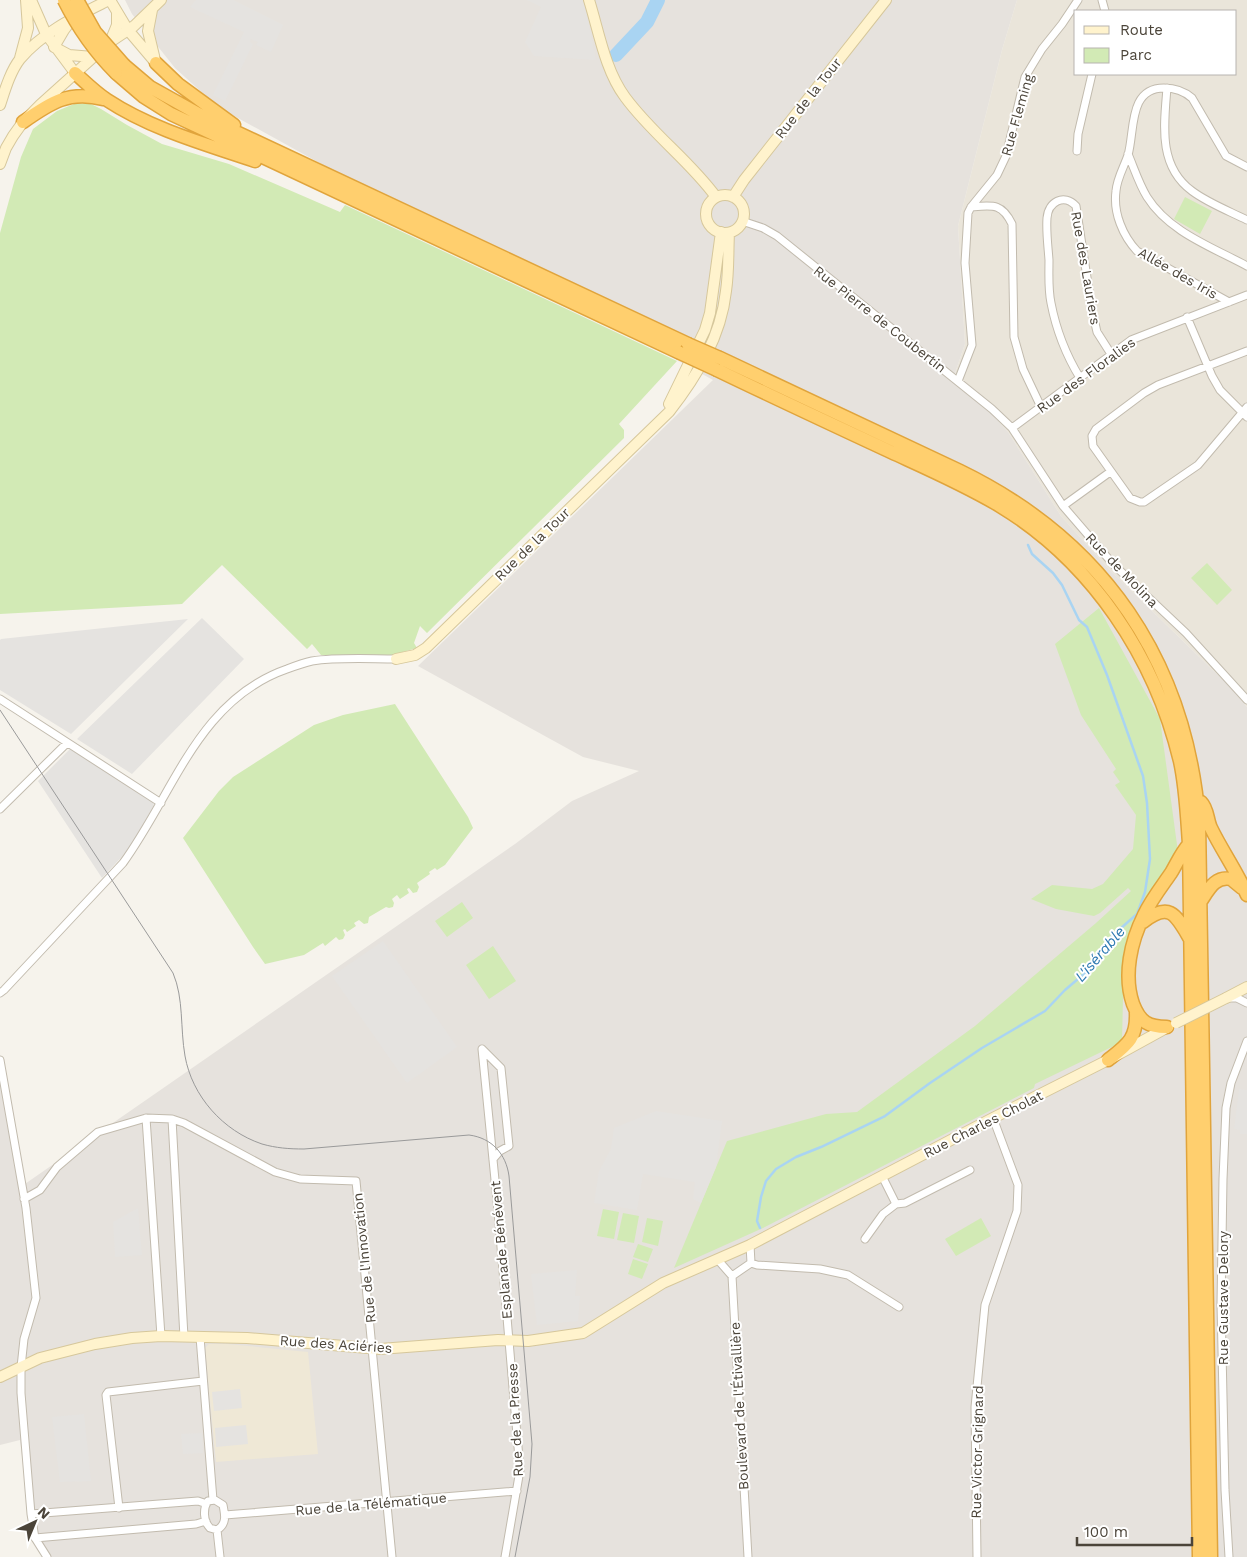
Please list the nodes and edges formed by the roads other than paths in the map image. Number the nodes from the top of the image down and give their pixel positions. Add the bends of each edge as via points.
1 (26, 0) edge
2 (30, 0) edge
3 (64, 0) edge
4 (77, 0) edge
5 (110, 0) edge
6 (161, 0) edge
7 (589, 0) edge
8 (886, 0) edge
9 (1078, 0) edge
10 (152, 10) junction
11 (117, 12) junction
12 (73, 19) junction
13 (128, 30) junction
14 (46, 34) junction
15 (110, 42) junction
16 (54, 47) junction
17 (93, 57) junction
18 (19, 60) junction
19 (156, 64) junction
20 (120, 69) junction
21 (75, 73) junction
22 (1092, 75) edge
23 (1167, 88) junction
24 (107, 100) junction
25 (0, 105) edge
26 (23, 122) junction
27 (242, 135) junction
28 (1077, 151) dead end
29 (1128, 154) junction
30 (0, 164) edge
31 (281, 166) junction
32 (1247, 167) edge
33 (733, 197) junction
34 (716, 198) junction
35 (971, 207) junction
36 (1247, 220) edge
37 (742, 221) junction
38 (725, 232) junction
39 (1247, 266) edge
40 (1247, 295) edge
41 (1229, 302) junction
42 (1187, 317) junction
43 (683, 348) junction
44 (1247, 351) edge
45 (1111, 354) junction
46 (718, 364) junction
47 (1208, 367) junction
48 (1080, 378) junction
49 (958, 381) junction
50 (1041, 407) junction
51 (1245, 413) edge
52 (1012, 428) junction
53 (1110, 472) junction
54 (1063, 506) junction
55 (396, 659) joint
56 (0, 699) edge
57 (1247, 700) edge
58 (67, 743) junction
59 (1197, 799) junction
60 (161, 803) junction
61 (0, 809) edge
62 (1189, 844) junction
63 (1247, 895) edge
64 (1201, 901) junction
65 (1141, 923) junction
66 (1190, 939) junction
67 (1247, 987) edge
68 (0, 992) edge
69 (1226, 998) junction
70 (1247, 1003) edge
71 (1136, 1013) junction
72 (1172, 1025) junction
73 (1247, 1041) edge
74 (0, 1060) edge
75 (1108, 1060) junction
76 (146, 1118) junction
77 (993, 1118) junction
78 (172, 1120) junction
79 (493, 1159) junction
80 (970, 1170) dead end
81 (882, 1176) junction
82 (24, 1199) junction
83 (896, 1204) junction
84 (865, 1239) dead end
85 (750, 1245) junction
86 (718, 1260) junction
87 (751, 1263) junction
88 (732, 1276) junction
89 (899, 1307) dead end
90 (161, 1336) junction
91 (184, 1337) junction
92 (200, 1337) junction
93 (510, 1341) junction
94 (372, 1349) junction
95 (21, 1367) junction
96 (0, 1377) edge
97 (203, 1381) junction
98 (517, 1491) junction
99 (213, 1500) junction
100 (386, 1503) junction
101 (205, 1505) junction
102 (119, 1508) junction
103 (31, 1514) junction
104 (225, 1515) junction
105 (206, 1521) junction
106 (218, 1530) junction
107 (35, 1538) junction
108 (47, 1557) edge
109 (220, 1557) edge
110 (392, 1557) edge
111 (505, 1557) edge
112 (748, 1557) edge
113 (978, 1557) edge
114 (1199, 1557) edge
115 (1211, 1557) edge
116 (1229, 1557) edge

1 - 18 street via 28,28
2 - 14 street
3 - 20 highway, bridge via 90,45
4 - 20 highway, bridge
5 - 11 street
5 - 12 street
6 - 10 street
7 - 34 street via 612,74 625,97
8 - 33 street, Rue de la Tour
9 - 35 street, Rue Fleming via 1025,77 1006,156 989,186
10 - 13 street
10 - 19 street via 148,31
11 - 13 street
11 - 15 street via 117,25
12 - 14 street
12 - 16 street
13 - 15 street
13 - 19 street
14 - 16 street
14 - 18 street
15 - 17 street
16 - 17 street via 69,54
16 - 21 street
17 - 21 street
18 - 25 street
19 - 27 highway via 234,125
20 - 27 highway via 163,96
20 - 31 highway via 144,97 172,114
21 - 24 highway
21 - 26 street
22 - 28 street
23 - 29 street, Allée des Iris via 1155,88 1142,96 1137,106
23 - 32 street via 1184,92 1192,98 1226,156
23 - 36 street via 1165,146 1170,164 1191,191
24 - 26 highway via 71,96 50,104
24 - 31 highway via 163,128 265,165
26 - 30 street
27 - 43 highway
29 - 39 street via 1146,196 1168,222
29 - 41 street, Allée des Iris via 1116,192 1117,211 1128,242 1145,257
31 - 43 highway
33 - 34 street
33 - 37 street via 741,205
34 - 38 street via 706,209 707,220 713,229
35 - 49 street via 965,263 972,346
35 - 50 street via 1000,208 1012,224 1014,337 1023,369
37 - 38 street via 735,230
37 - 49 street, Rue Pierre de Coubertin via 777,236
38 - 55 street, Rue de la Tour via 710,313 661,418 426,648 415,655
40 - 41 street, Rue des Floralies
41 - 42 street, Rue des Floralies
42 - 45 street, Rue des Floralies via 1131,340
42 - 47 street
43 - 46 highway, bridge
44 - 47 street
45 - 48 street, Rue des Floralies
45 - 48 street, Rue des Lauriers via 1097,332 1076,206 1071,200 1060,200 1055,202 1047,216 1050,301 1060,338
46 - 59 highway via 985,483 1028,509 1072,547 1107,583 1132,616 1155,657 1182,723
46 - 62 highway via 1000,506 1046,540 1084,576 1115,614 1143,660 1164,705 1180,762
47 - 51 street via 1220,390
47 - 53 street via 1158,385 1096,429 1092,436 1093,446
48 - 50 street, Rue des Floralies
49 - 52 street, Rue Pierre de Coubertin
50 - 52 street, Rue des Floralies
51 - 53 street via 1198,465 1144,502 1130,498
52 - 54 street, Rue de Molina
53 - 54 street
54 - 57 street, Rue de Molina via 1113,564 1186,633
55 - 60 street via 312,661 256,682 217,715 206,729
56 - 58 street
58 - 60 street
58 - 61 street
59 - 63 highway via 1204,805 1211,827
59 - 64 highway
60 - 68 street via 124,863
62 - 65 highway
62 - 66 highway
63 - 64 highway via 1231,878 1225,878 1213,883
64 - 115 highway
65 - 66 highway via 1153,914 1172,912
65 - 71 highway via 1129,966 1129,988
66 - 114 highway
67 - 69 street, Rue Charles Cholat
69 - 70 street via 1237,998
69 - 72 street, Rue Charles Cholat, bridge
71 - 72 highway via 1153,1027
71 - 75 highway via 1136,1030 1132,1039
72 - 75 street, Rue Charles Cholat
73 - 116 street, Rue Gustave Delory via 1231,1083 1226,1108 1223,1179 1222,1313
74 - 82 street
75 - 77 street, Rue Charles Cholat
76 - 78 street, Rue de l'Innovation
76 - 82 street, Rue de l'Innovation via 98,1132 57,1167 40,1190
76 - 90 street
77 - 81 street, Rue Charles Cholat
77 - 113 street, Rue Victor Grignard via 1018,1185 1017,1211 984,1310 975,1407
78 - 91 street
78 - 94 street, Rue de l'Innovation via 198,1129 275,1172 300,1180 356,1180
79 - 79 street, Esplanade Bénévent via 508,1146 501,1068 482,1049
79 - 93 street, Esplanade Bénévent
80 - 83 street via 905,1203
81 - 83 street
81 - 85 street, Rue Charles Cholat
82 - 95 street via 36,1298 26,1331
83 - 84 street via 883,1214
85 - 86 street, Rue Charles Cholat
85 - 87 street
86 - 88 street
86 - 93 street, Rue des Aciéries via 663,1283 583,1334
87 - 88 street
87 - 89 street via 820,1269 848,1275
88 - 112 street, Boulevard de l'Étivallière
90 - 91 street, Rue des Aciéries
90 - 95 street, Rue des Aciéries via 95,1344 40,1358
91 - 92 street, Rue des Aciéries
92 - 94 street, Rue des Aciéries
92 - 97 street
93 - 94 street, Rue des Aciéries
93 - 98 street, Rue de la Presse via 520,1460
94 - 100 street
95 - 96 street, Rue des Aciéries
95 - 103 street
97 - 99 street
97 - 102 street via 108,1392 106,1395
98 - 100 street, Rue de la Télématique
98 - 111 street, Rue de la Presse
99 - 101 street
99 - 104 street via 223,1505
100 - 104 street, Rue de la Télématique
100 - 110 street
101 - 102 street via 198,1501
101 - 105 street
102 - 103 street
103 - 107 street
104 - 106 street via 224,1524
105 - 106 street via 210,1528
105 - 107 street
106 - 109 street
107 - 108 street

